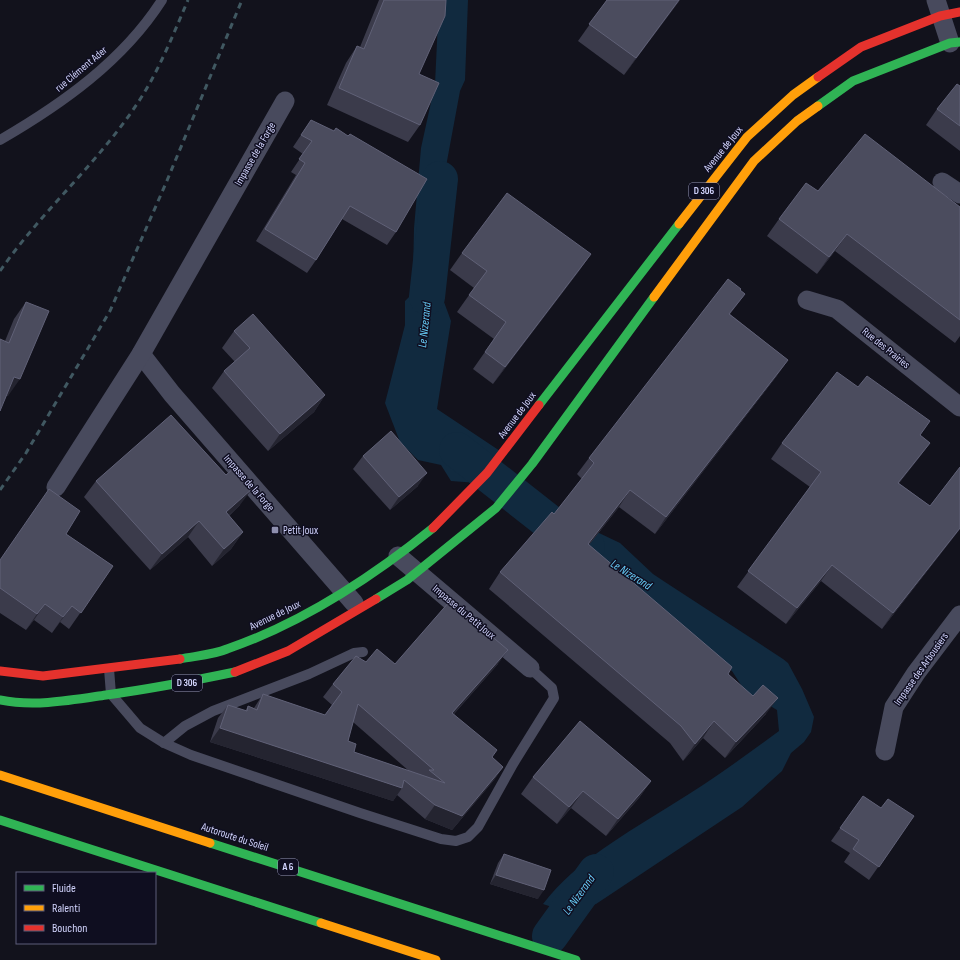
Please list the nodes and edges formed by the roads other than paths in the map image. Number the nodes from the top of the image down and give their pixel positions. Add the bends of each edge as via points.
1 (162, 0) edge
2 (938, 8) edge
3 (960, 12) edge
4 (955, 42) edge
5 (285, 101) dead end
6 (0, 140) edge
7 (942, 182) dead end
8 (960, 194) edge
9 (807, 300) dead end
10 (141, 354) junction
11 (957, 398) edge
12 (56, 488) dead end
13 (398, 556) junction
14 (416, 572) junction
15 (344, 592) junction
16 (360, 609) junction
17 (960, 615) edge
18 (363, 652) dead end
19 (530, 668) joint
20 (109, 669) junction
21 (0, 671) edge
22 (111, 694) junction
23 (0, 700) edge
24 (164, 743) junction
25 (885, 750) dead end
26 (0, 775) edge
27 (0, 820) edge
28 (436, 960) edge
29 (576, 960) edge

1 - 6 lane, rue Clément Ader via 125,47 82,87 33,122
2 - 3 main road, Avenue de Joux / D 306
2 - 4 street
2 - 13 main road, Avenue de Joux / D 306 via 861,47 793,95 747,137 510,444 442,521
4 - 14 main road, D 306 via 853,81 797,121 754,161 532,464 496,508
5 - 10 street, Impasse de la Forge
7 - 8 street
9 - 11 street, Rue des Prairies via 837,309
10 - 12 street, Impasse de la Forge
10 - 15 street, Impasse de la Forge via 172,394
13 - 14 street, Impasse du Petit Joux
13 - 15 main road, Avenue de Joux / D 306
14 - 16 main road, D 306
14 - 19 street, Impasse du Petit Joux
15 - 16 street, Impasse de la Forge
15 - 20 main road, Avenue de Joux / D 306 via 273,631 226,650
16 - 22 main road, D 306 via 288,651 238,671 181,684
17 - 25 street, Impasse des Arbousiers via 894,707
18 - 24 lane via 354,653 295,680 213,711 185,726
19 - 24 lane via 552,688 554,698 478,827 468,837 456,841 441,840 353,811 191,755
20 - 21 main road, Avenue de Joux / D 306 via 43,676
20 - 22 lane
22 - 23 main road, D 306 via 59,702
22 - 24 lane via 140,728
26 - 29 main road, Autoroute du Soleil / A 6
27 - 28 main road

